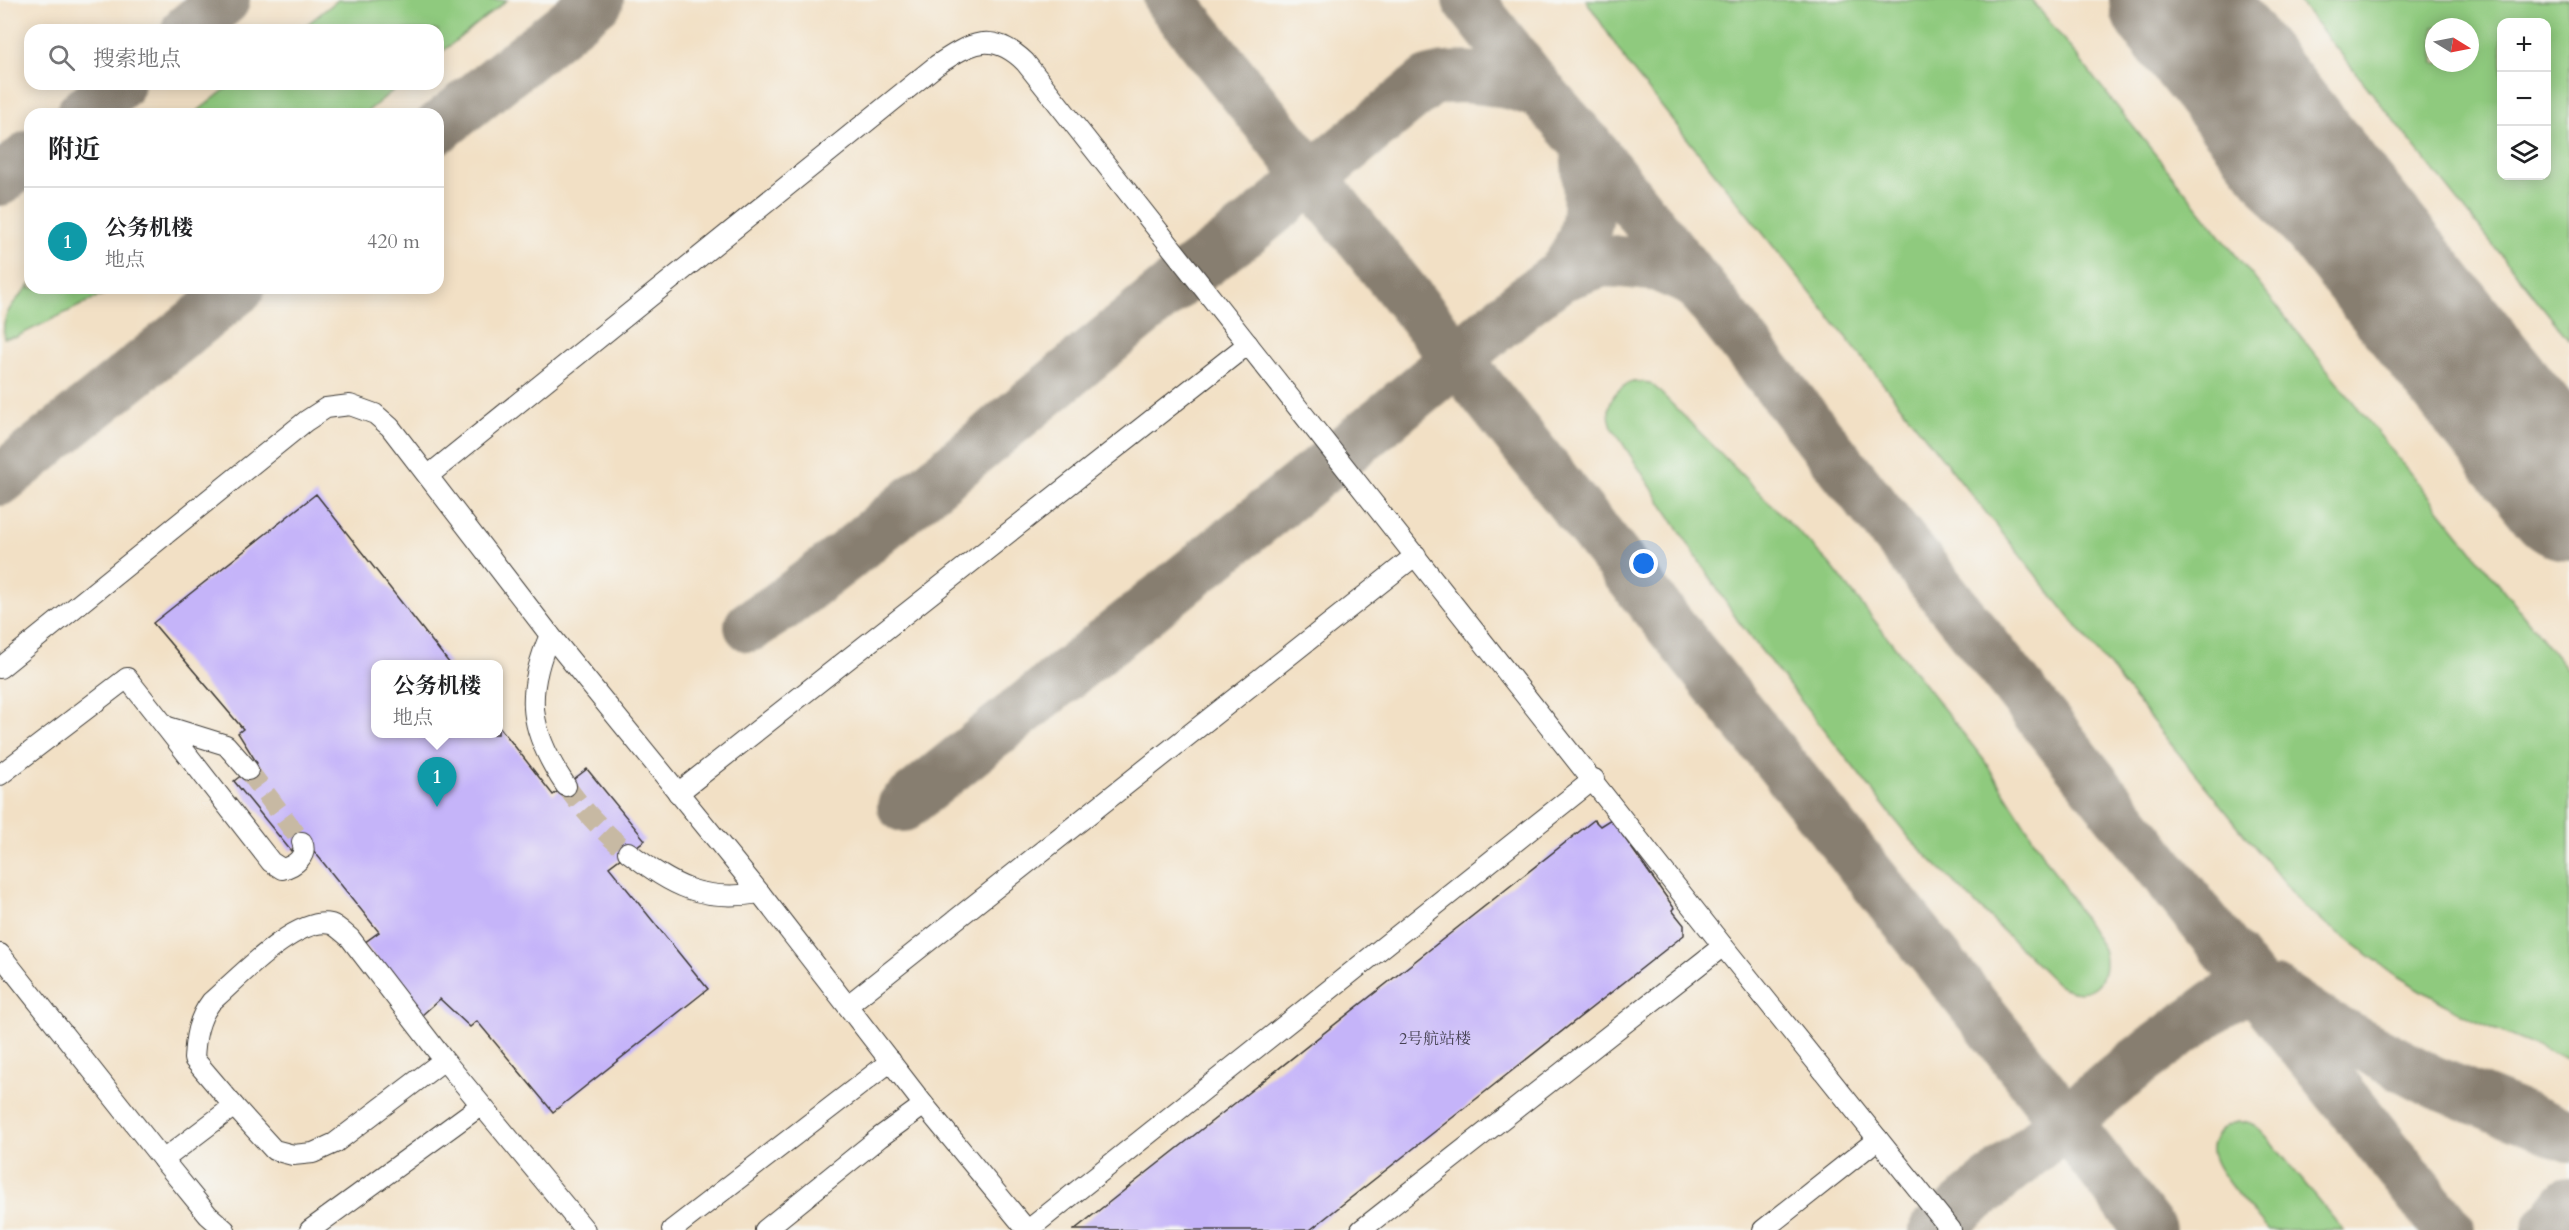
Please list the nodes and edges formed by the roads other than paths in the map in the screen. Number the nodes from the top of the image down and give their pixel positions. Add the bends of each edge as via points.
1 (1248, 344) junction
2 (429, 475) junction
3 (1416, 555) junction
4 (550, 635) junction
5 (0, 668) edge
6 (165, 726) junction
7 (248, 770) tunnel mouth
8 (0, 775) edge
9 (1594, 779) junction
10 (566, 786) tunnel mouth
11 (678, 793) junction
12 (302, 842) dead end
13 (628, 852) tunnel mouth
14 (760, 893) junction
15 (1723, 946) junction
16 (0, 954) edge
17 (848, 1005) junction
18 (444, 1060) junction
19 (891, 1061) junction
20 (924, 1105) junction
21 (234, 1106) junction
22 (480, 1106) junction
23 (1878, 1139) junction
24 (163, 1160) junction
25 (225, 1230) edge
26 (310, 1230) edge
27 (585, 1230) edge
28 (672, 1230) edge
29 (765, 1230) edge
30 (1027, 1230) edge
31 (1361, 1230) edge
32 (1763, 1230) edge
33 (1951, 1230) edge

1 - 2 street via 1025,62 1001,45 976,43 937,65
1 - 3 street
1 - 11 street
2 - 4 street
2 - 5 street via 375,414 350,405 326,408
3 - 9 street
3 - 17 street
4 - 10 street via 538,661 532,688 534,716 542,744
4 - 11 street
6 - 7 street via 226,745
6 - 8 street via 127,678
6 - 12 street via 276,867 288,868 301,858
9 - 15 street
9 - 30 street
11 - 14 street
13 - 14 street via 681,888 708,895
14 - 17 street
15 - 23 street
15 - 31 street
16 - 24 street
17 - 19 street
18 - 21 street via 335,1143 313,1153 293,1155 274,1150
18 - 21 street via 350,938 332,924 316,925 279,943 205,1010 195,1040 194,1059
18 - 22 street
19 - 20 street
19 - 28 street
20 - 29 street
20 - 30 street
21 - 24 street
22 - 26 street
22 - 27 street
23 - 32 street
23 - 33 street
24 - 25 street

